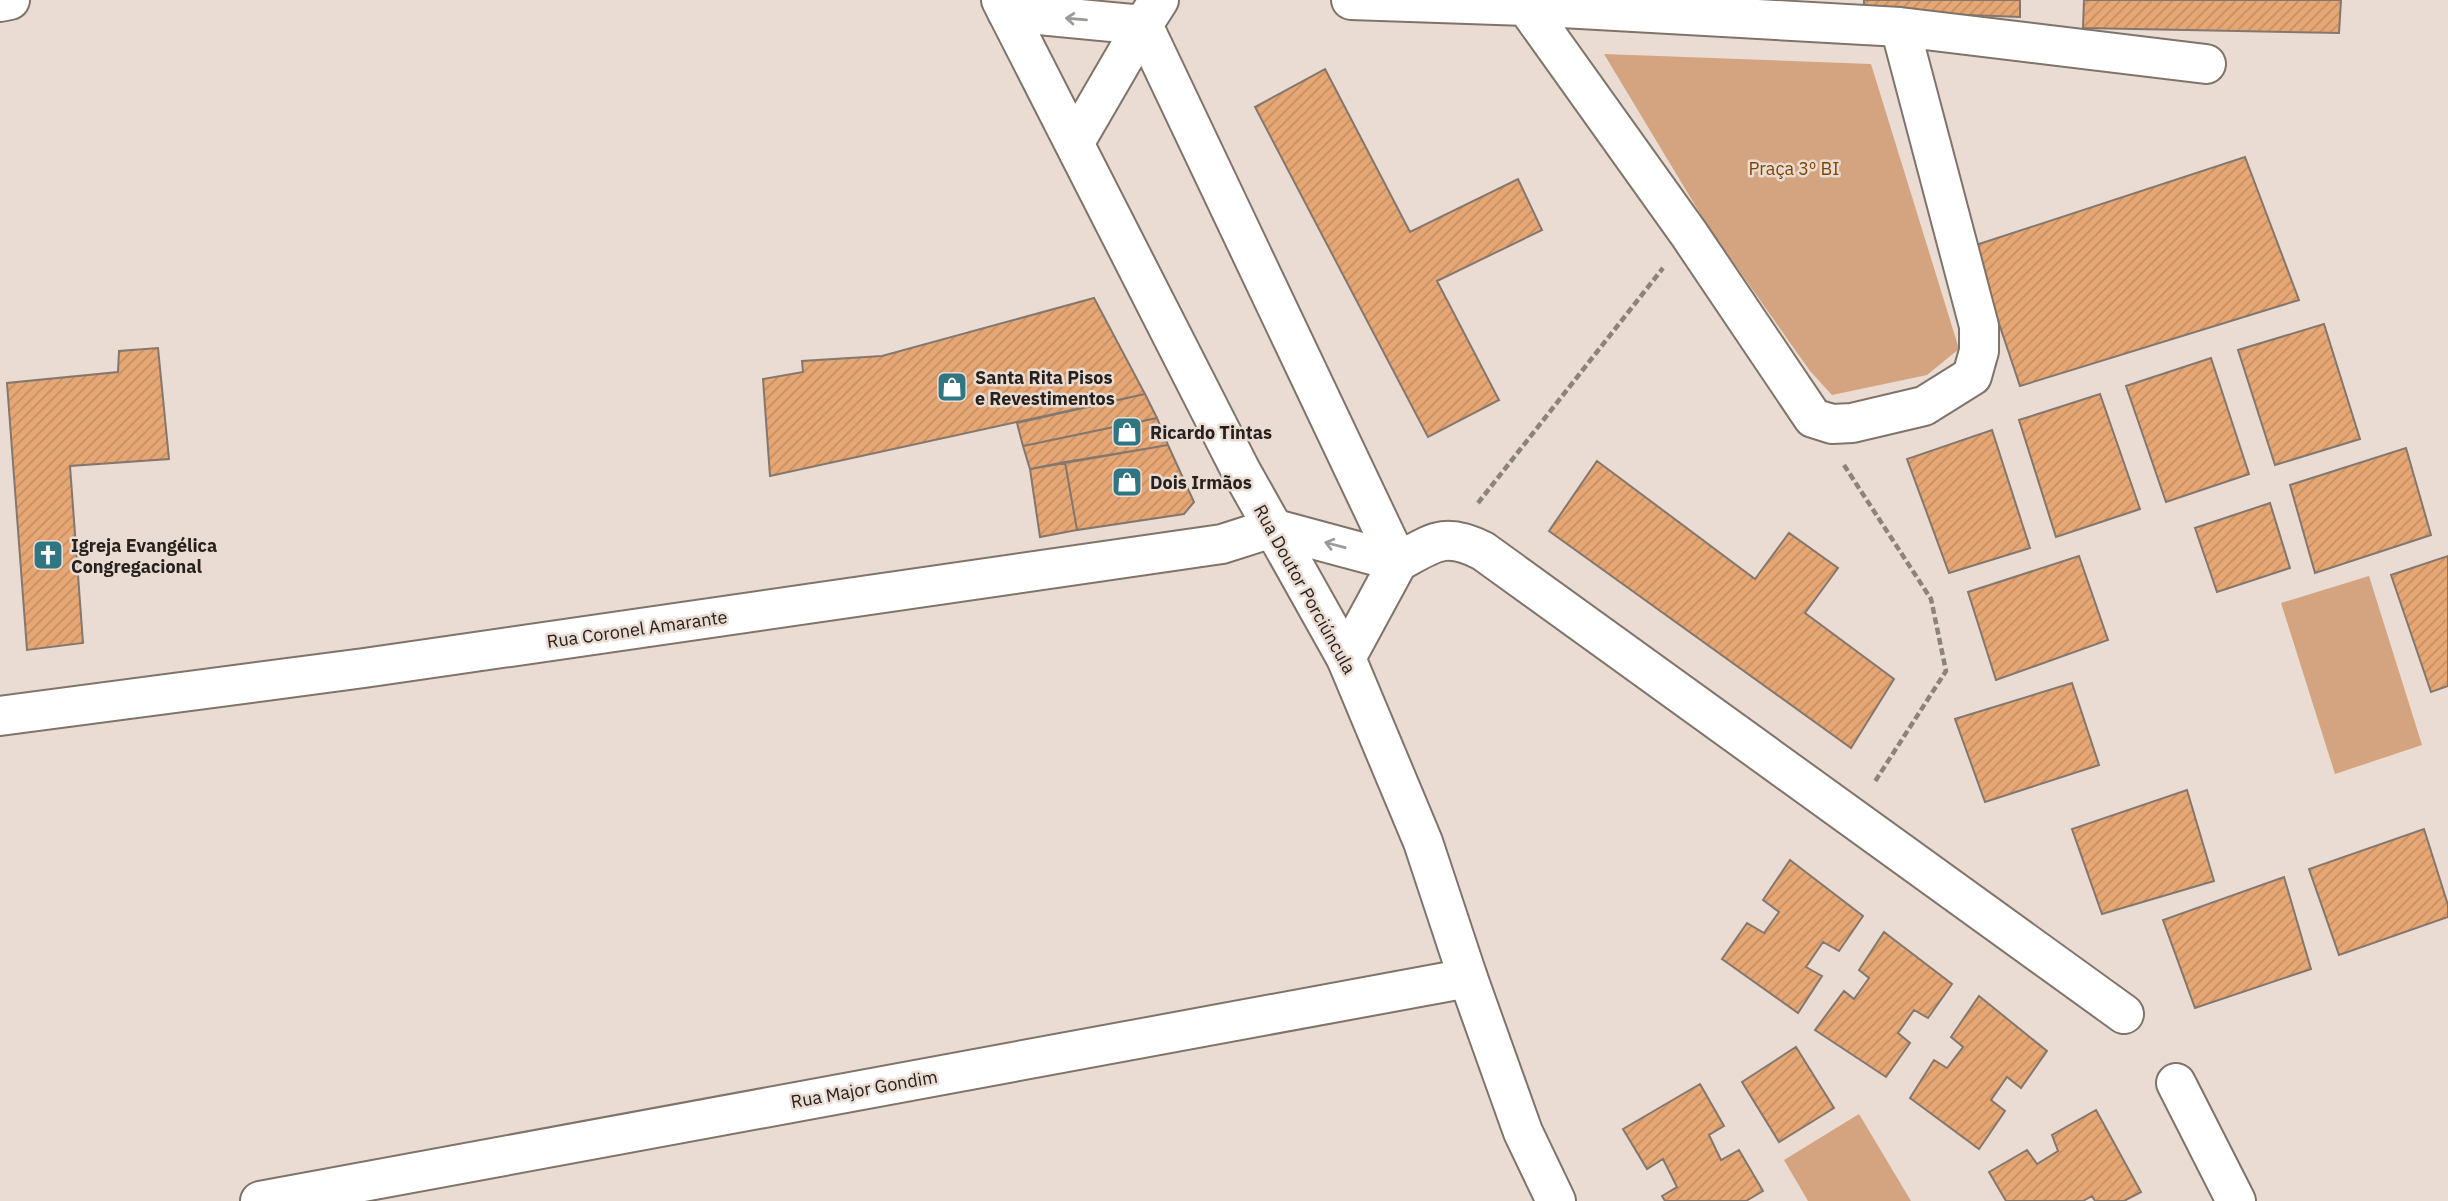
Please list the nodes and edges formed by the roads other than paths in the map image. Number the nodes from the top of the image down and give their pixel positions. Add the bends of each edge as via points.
1 (10, 0) edge
2 (1351, 0) edge
3 (0, 2) edge
4 (1004, 6) edge
5 (1526, 6) junction
6 (1151, 13) edge
7 (1900, 27) junction
8 (2206, 64) dead end
9 (1075, 142) junction
10 (1272, 528) junction
11 (1398, 562) junction
12 (1346, 658) junction
13 (0, 716) edge
14 (1468, 978) junction
15 (2124, 1014) dead end
16 (2176, 1083) dead end
17 (260, 1201) edge
18 (1556, 1201) edge
19 (2236, 1201) edge

1 - 3 street
2 - 5 street
6 -> 4 street
4 - 9 street, Rua Doutor Porciúncula
5 - 7 street
5 - 7 street via 1813,418 1832,424 1924,406 1972,376 1979,351 1979,326
6 - 9 street
6 - 11 street
7 - 8 street
9 - 10 street, Rua Doutor Porciúncula
11 -> 10 street
10 - 12 street, Rua Doutor Porciúncula
10 - 13 street, Rua Coronel Amarante via 1222,544
11 - 12 street
11 - 15 street via 1450,539 1483,551
12 - 14 street, Rua Doutor Porciúncula via 1423,842
14 - 17 street, Rua Major Gondim
14 - 18 street, Rua Doutor Porciúncula via 1523,1132
16 - 19 street

